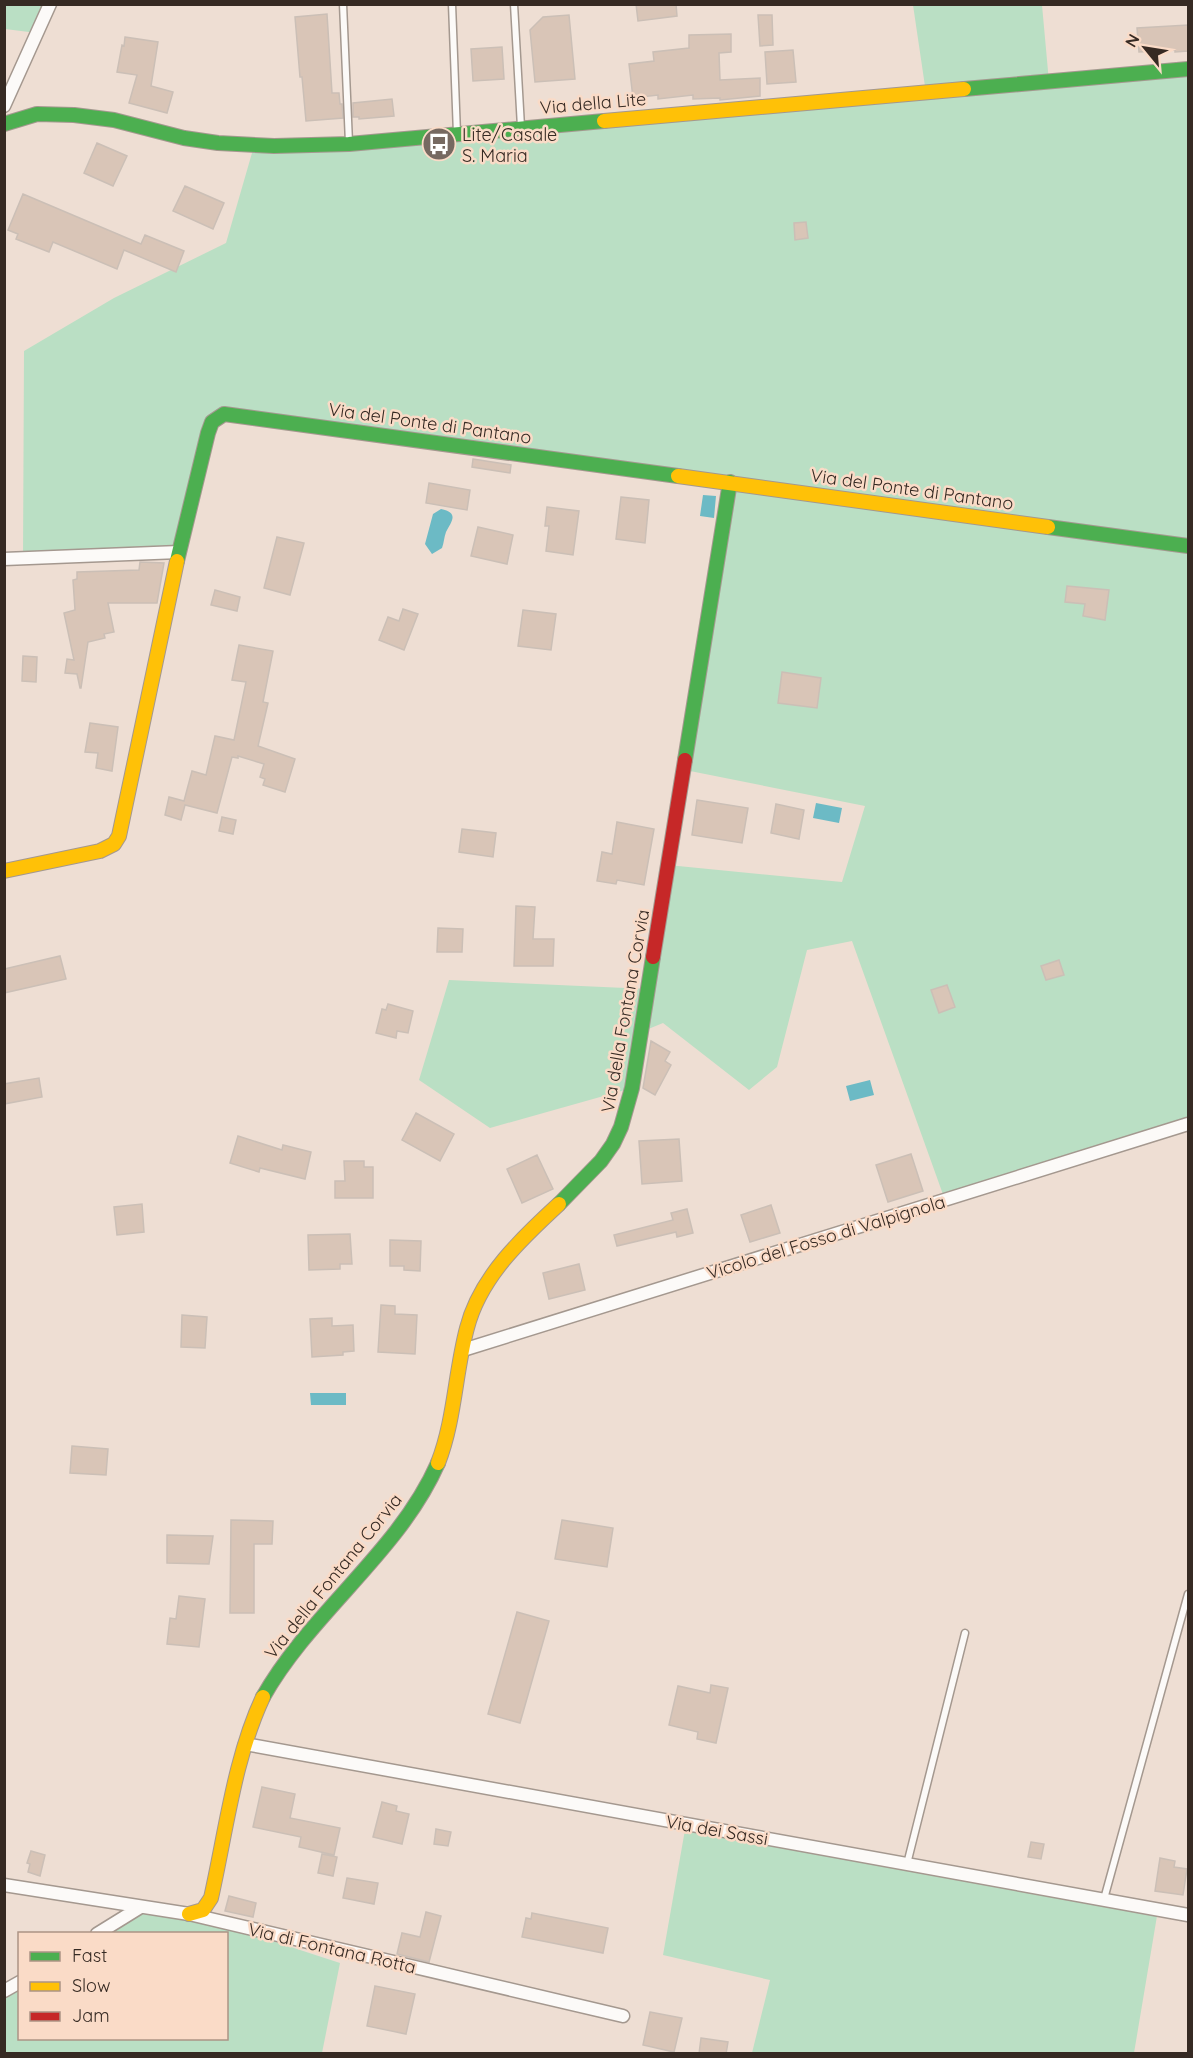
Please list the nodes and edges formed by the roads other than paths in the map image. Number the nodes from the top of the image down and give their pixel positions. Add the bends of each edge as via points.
1 (50, 4) edge
2 (343, 4) edge
3 (452, 4) edge
4 (514, 4) edge
5 (1188, 69) edge
6 (4, 106) edge
7 (4, 124) edge
8 (521, 128) junction
9 (457, 134) junction
10 (349, 144) junction
11 (730, 482) junction
12 (1188, 546) edge
13 (180, 552) junction
14 (4, 559) edge
15 (4, 871) edge
16 (1188, 1124) edge
17 (463, 1350) junction
18 (1188, 1594) edge
19 (965, 1634) dead end
20 (245, 1744) junction
21 (907, 1864) junction
22 (4, 1885) edge
23 (1104, 1900) junction
24 (139, 1908) junction
25 (189, 1914) junction
26 (1188, 1915) edge
27 (101, 1932) edge
28 (18, 1983) edge
29 (4, 1991) edge
30 (623, 2016) dead end

1 - 6 street
2 - 10 lane
3 - 9 lane
4 - 8 lane
5 - 8 street, Via della Lite
7 - 10 street, Via della Lite via 37,114 67,114 218,143
8 - 9 street, Via della Lite
9 - 10 street, Via della Lite
11 - 12 street, Via del Ponte di Pantano
11 - 13 street, Via del Ponte di Pantano via 224,414 209,427
11 - 17 street, Via della Fontana Corvia via 625,1120 601,1161 514,1247 489,1280 469,1322
13 - 14 street
13 - 15 street, Via del Ponte di Pantano via 117,840 100,851
16 - 17 street, Vicolo del Fosso di Valpignola
17 - 20 street, Via della Fontana Corvia via 449,1432 431,1476 396,1530 274,1678 254,1716
18 - 23 lane
19 - 21 lane
20 - 21 street, Via dei Sassi
20 - 25 street, Via della Fontana Corvia via 211,1898 204,1910
21 - 23 street, Via dei Sassi
22 - 24 street, Via di Fontana Rotta
23 - 26 street, Via dei Sassi
24 - 25 street, Via di Fontana Rotta
24 - 27 street
25 - 30 street, Via di Fontana Rotta
28 - 29 street

